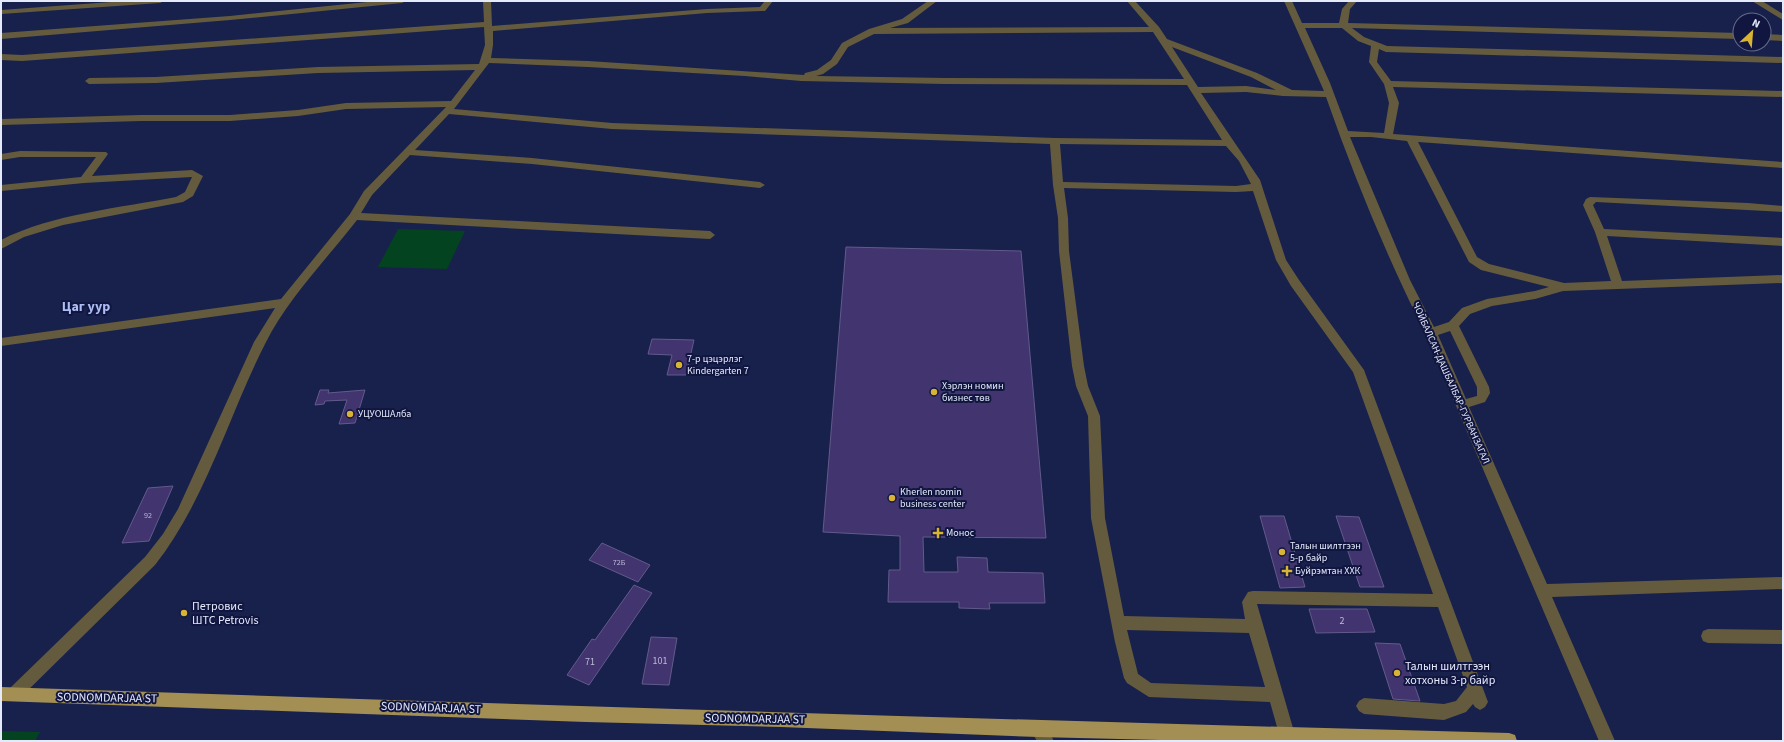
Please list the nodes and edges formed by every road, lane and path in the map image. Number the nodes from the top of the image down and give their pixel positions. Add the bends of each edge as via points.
1 (160, 1) edge
2 (402, 1) edge
3 (487, 1) edge
4 (769, 1) edge
5 (933, 1) edge
6 (1131, 1) edge
7 (1288, 1) edge
8 (1353, 1) edge
9 (1756, 1) edge
10 (1, 12) edge
11 (1783, 18) edge
12 (1300, 25) junction
13 (1343, 25) junction
14 (488, 26) junction
15 (1156, 29) junction
16 (872, 31) junction
17 (1, 36) edge
18 (1732, 36) edge
19 (1772, 37) edge
20 (1783, 38) edge
21 (1164, 41) junction
22 (1375, 46) junction
23 (5, 58) edge
24 (1783, 60) edge
25 (484, 64) junction
26 (1, 66) edge
27 (801, 78) junction
28 (89, 81) dead end
29 (1388, 84) junction
30 (1193, 86) junction
31 (1290, 93) junction
32 (1330, 94) junction
33 (1783, 94) edge
34 (450, 107) junction
35 (1, 122) edge
36 (1344, 134) junction
37 (1388, 136) junction
38 (1411, 139) junction
39 (1055, 141) junction
40 (1229, 142) junction
41 (406, 152) junction
42 (1, 157) edge
43 (1783, 165) edge
44 (84, 180) junction
45 (760, 185) dead end
46 (1058, 185) junction
47 (1258, 187) junction
48 (1, 188) edge
49 (1783, 209) edge
50 (354, 216) junction
51 (1600, 232) junction
52 (710, 236) dead end
53 (1783, 242) edge
54 (1, 245) edge
55 (1783, 279) edge
56 (1618, 285) junction
57 (1564, 287) junction
58 (284, 303) junction
59 (1453, 325) junction
60 (1431, 332) junction
61 (1, 342) edge
62 (1462, 405) junction
63 (1783, 583) edge
64 (1542, 591) junction
65 (1443, 601) junction
66 (1118, 623) junction
67 (1255, 626) junction
68 (1708, 636) dead end
69 (1783, 638) edge
70 (8, 694) edge
71 (1275, 695) junction
72 (1364, 706) dead end
73 (1042, 735) edge
74 (1287, 735) junction
75 (1509, 741) edge
76 (1607, 741) edge

1 - 10 street
2 - 17 street
3 - 14 street
4 - 14 street via 762,9
5 - 16 street via 906,21
6 - 15 street
7 - 12 street, ЧОЙБАЛСАН-ДАШБАЛБАР-ГУРВАНЗАГАЛ
8 - 13 street via 1346,10
9 - 11 street
12 - 13 street
12 - 32 street, ЧОЙБАЛСАН-ДАШБАЛБАР-ГУРВАНЗАГАЛ
13 - 18 street
13 - 22 street
14 - 23 street
14 - 25 street via 489,45
15 - 16 street
15 - 21 street
16 - 27 street via 845,45 834,62 820,72
19 - 20 street
21 - 30 street
21 - 31 street via 1254,75
22 - 24 street via 1402,51
22 - 29 street via 1373,62
23 - 26 street
25 - 27 street via 588,64
25 - 28 street
25 - 34 street
27 - 30 street
29 - 33 street
29 - 37 street via 1394,103
30 - 31 street
30 - 40 street
31 - 32 street
32 - 36 street, ЧОЙБАЛСАН-ДАШБАЛБАР-ГУРВАНЗАГАЛ
34 - 35 street via 346,106 298,113 230,118
34 - 39 street via 612,126
34 - 41 street
36 - 37 street
36 - 60 street, ЧОЙБАЛСАН-ДАШБАЛБАР-ГУРВАНЗАГАЛ via 1404,280
37 - 38 street
38 - 43 street
38 - 57 street via 1473,260 1485,267
39 - 40 street
39 - 46 street
40 - 47 street via 1243,160
41 - 45 street via 532,161
41 - 50 street via 368,193
42 - 44 street via 20,154 103,154
44 - 48 street
44 - 54 street via 192,173 198,176 189,194 179,200 62,222 20,235
46 - 47 street via 1236,189
46 - 66 street via 1078,366 1082,386 1094,416 1098,518
47 - 65 street via 1281,260 1358,370
49 - 51 street via 1594,199 1588,205
50 - 52 street
50 - 58 street
51 - 53 street
51 - 56 street
55 - 56 street
56 - 57 street
57 - 59 street via 1491,302 1466,311
58 - 61 street
58 - 70 street via 260,342 192,494 168,538 135,577
59 - 60 street
59 - 62 street via 1484,393 1481,399
60 - 62 street, ЧОЙБАЛСАН-ДАШБАЛБАР-ГУРВАНЗАГАЛ
62 - 64 street, ЧОЙБАЛСАН-ДАШБАЛБАР-ГУРВАНЗАГАЛ
63 - 64 street
64 - 76 street, ЧОЙБАЛСАН-ДАШБАЛБАР-ГУРВАНЗАГАЛ
65 - 67 street via 1253,597 1249,602
65 - 72 street via 1478,695 1461,707 1444,712
66 - 67 street
66 - 71 street via 1132,678 1150,690
67 - 71 street
68 - 69 street
70 - 73 main road, SODNOMDARJAA ST via 781,719
71 - 74 street
73 - 74 main road, SODNOMDARJAA ST
74 - 75 main road, SODNOMDARJAA ST

